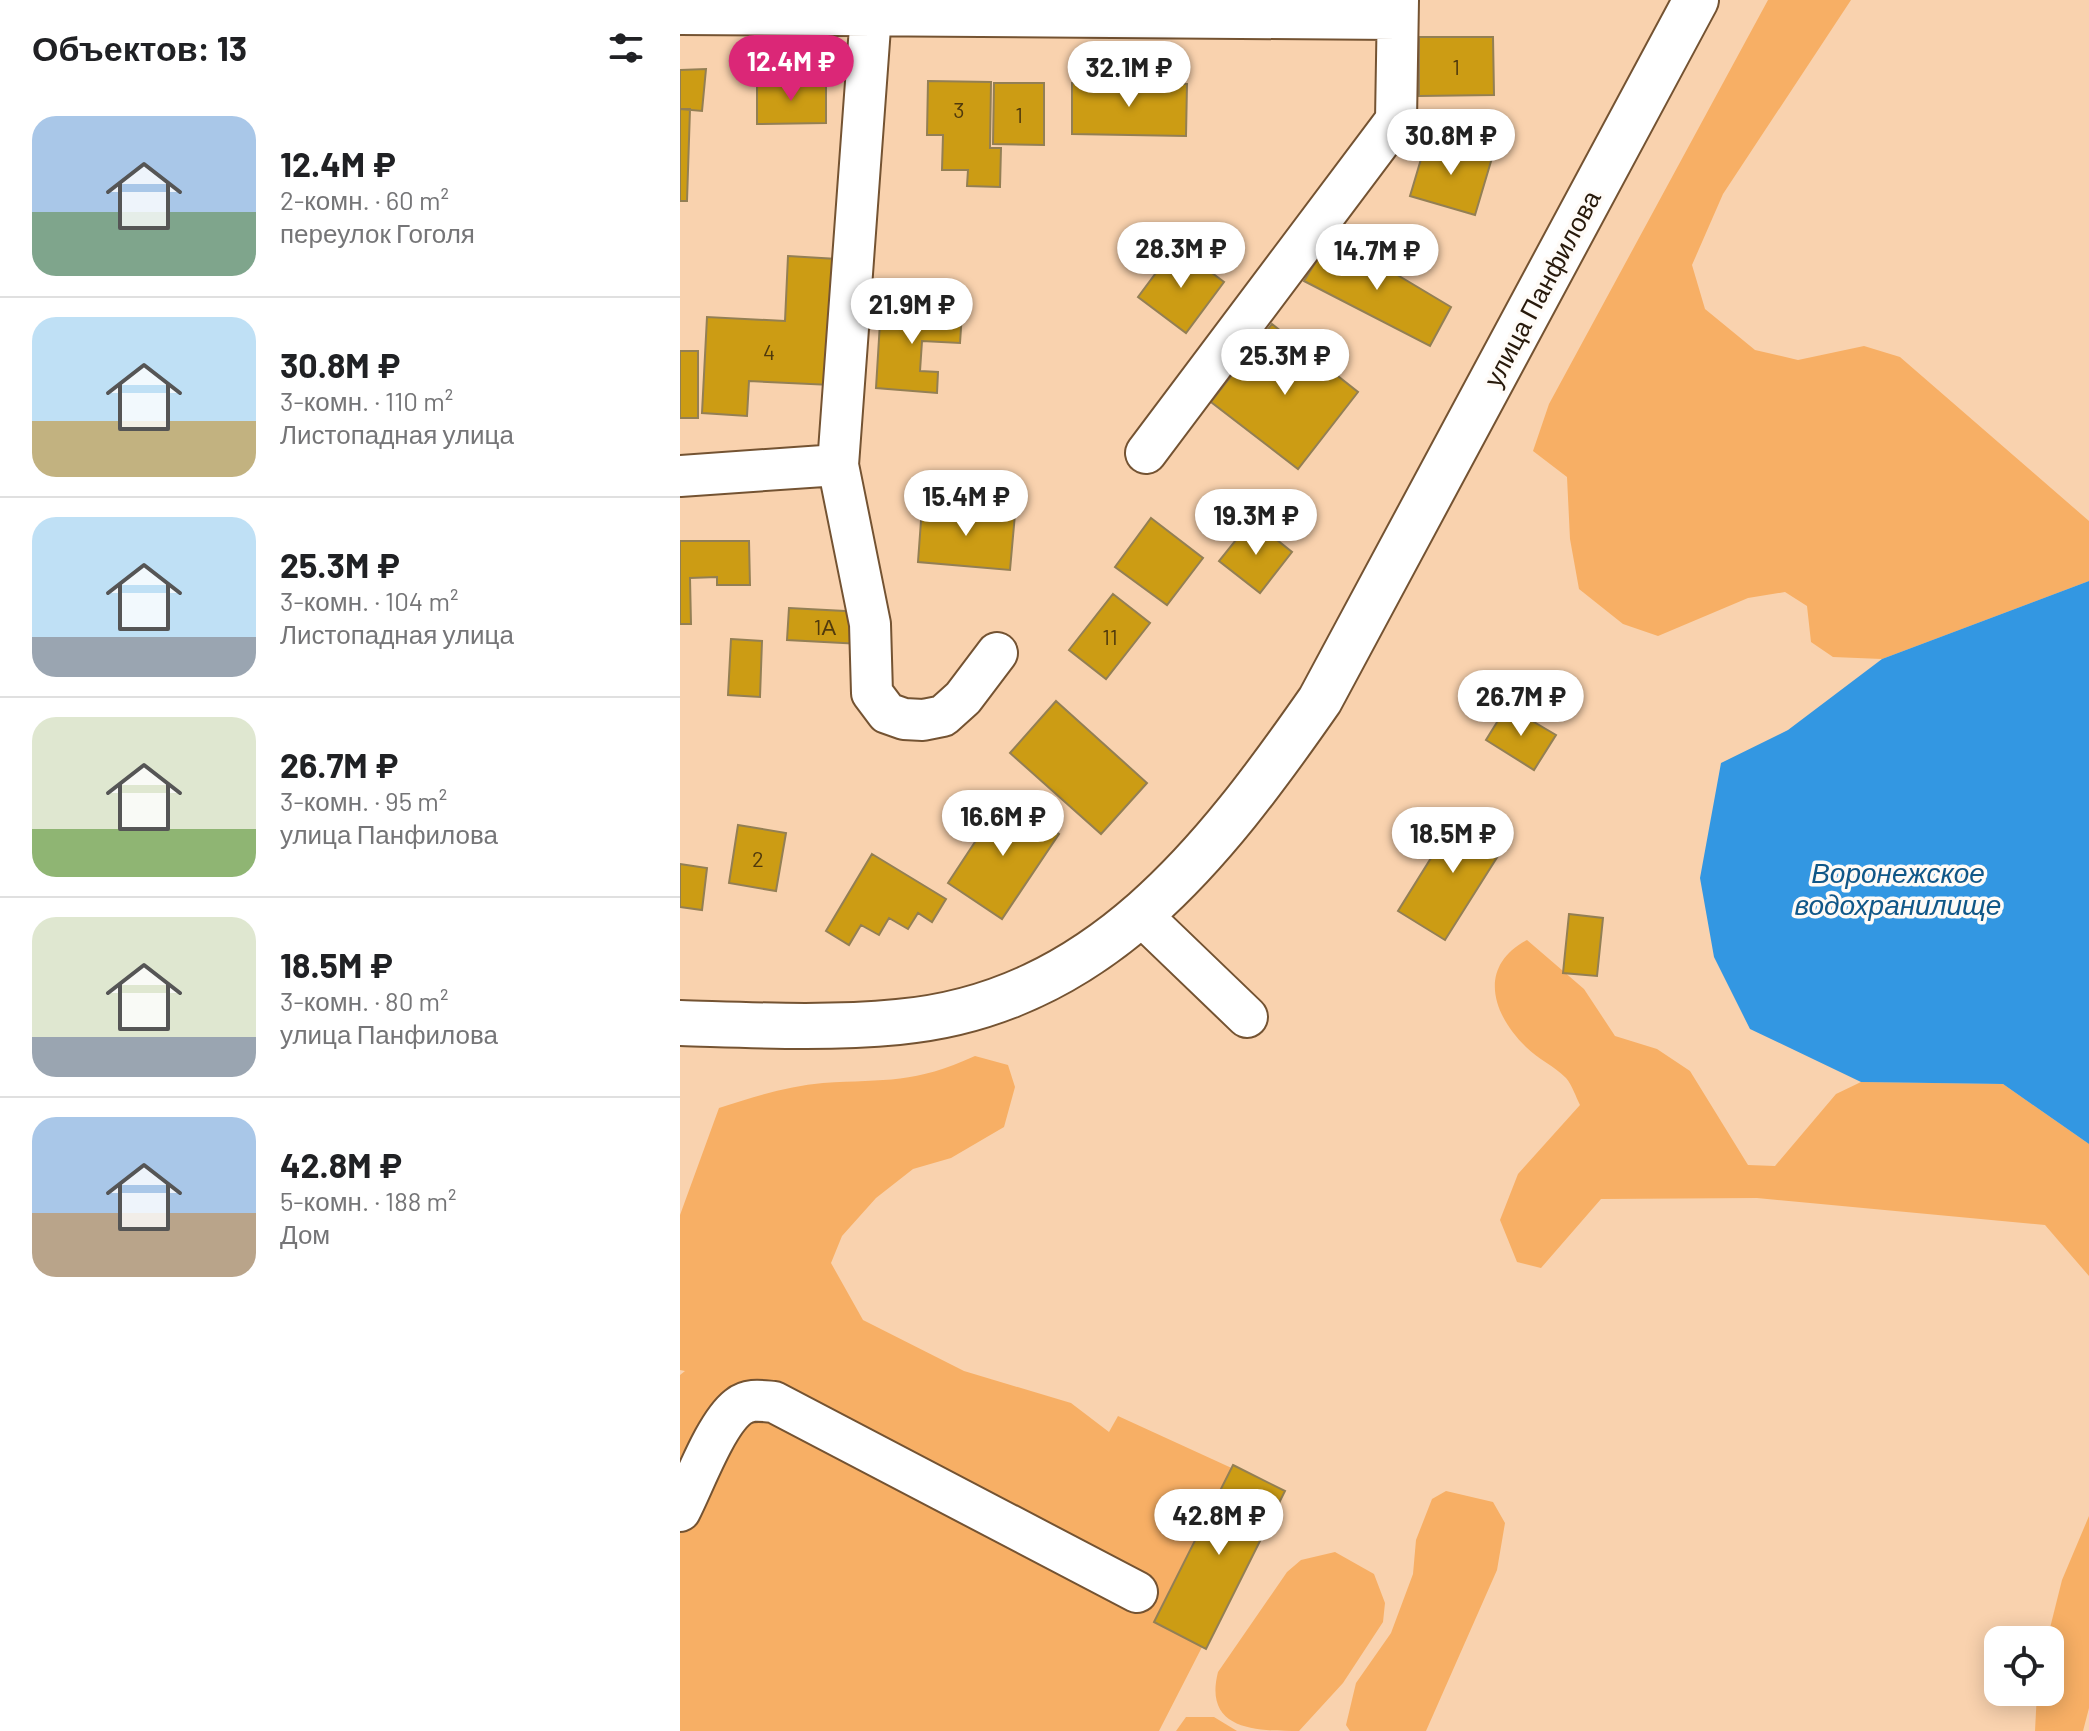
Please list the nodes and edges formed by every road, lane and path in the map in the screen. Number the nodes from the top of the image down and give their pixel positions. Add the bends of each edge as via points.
1 (1696, 0) edge
2 (872, 8) edge
3 (1397, 9) edge
4 (680, 14) edge
5 (1146, 453) dead end
6 (838, 465) junction
7 (680, 476) edge
8 (997, 653) dead end
9 (1142, 916) junction
10 (1247, 1017) dead end
11 (680, 1023) edge
12 (680, 1511) edge
13 (1137, 1592) dead end

1 - 9 main road, улица Панфилова via 1320,700 1257,790
2 - 3 street
2 - 4 street
2 - 6 street
3 - 5 street via 1396,120
6 - 7 street
6 - 8 street via 870,624 872,693 887,713 923,720 943,716
9 - 10 street
9 - 11 main road via 1102,947 1031,987 971,1008 899,1022
12 - 13 street via 738,1407 753,1400 774,1402

